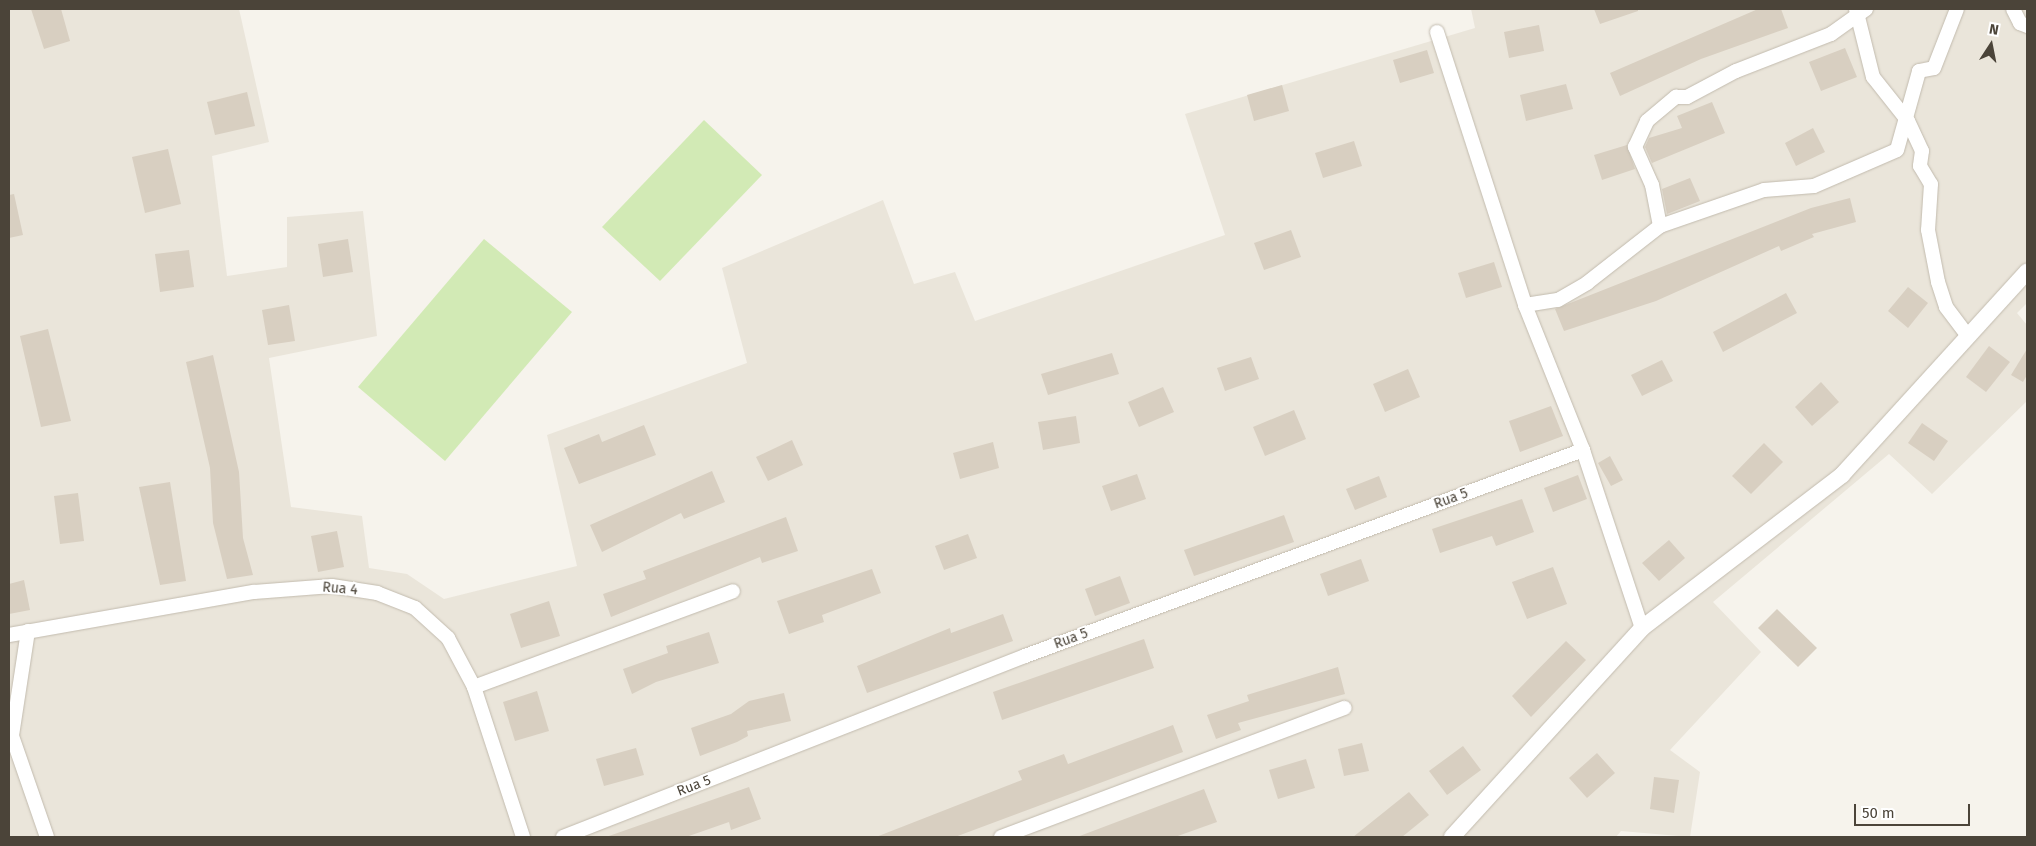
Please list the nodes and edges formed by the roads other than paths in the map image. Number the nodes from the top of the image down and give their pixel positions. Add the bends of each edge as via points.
1 (1957, 9) edge
2 (2013, 9) edge
3 (1860, 11) edge
4 (2027, 26) edge
5 (1437, 32) dead end
6 (1908, 121) junction
7 (1660, 226) junction
8 (2027, 272) edge
9 (1525, 305) junction
10 (1966, 334) junction
11 (1583, 450) junction
12 (733, 591) dead end
13 (1642, 628) junction
14 (28, 631) junction
15 (9, 634) edge
16 (474, 687) junction
17 (1345, 708) dead end
18 (47, 837) edge
19 (523, 837) edge
20 (562, 837) edge
21 (1001, 837) edge
22 (1452, 837) edge

1 - 6 street via 1934,68 1919,71
2 - 4 street via 2020,23
3 - 6 street via 1873,77
3 - 7 street via 1831,34 1736,71 1686,97 1676,96 1647,121 1634,147 1652,186
5 - 9 street
6 - 7 street via 1897,150 1840,176 1814,186 1764,190
6 - 10 street via 1922,151 1920,166 1931,184 1928,230 1942,295 1951,317
7 - 9 street via 1587,284 1558,300
8 - 10 street
9 - 11 street
10 - 13 street via 1842,475
11 - 13 street
11 - 20 street, Rua 5 via 1025,656
12 - 16 street
13 - 22 street
14 - 15 street, Rua 4
14 - 16 street, Rua 4 via 254,592 332,586 377,593 415,608 448,638
14 - 18 street via 12,736
16 - 19 street, Rua 4
17 - 21 street

